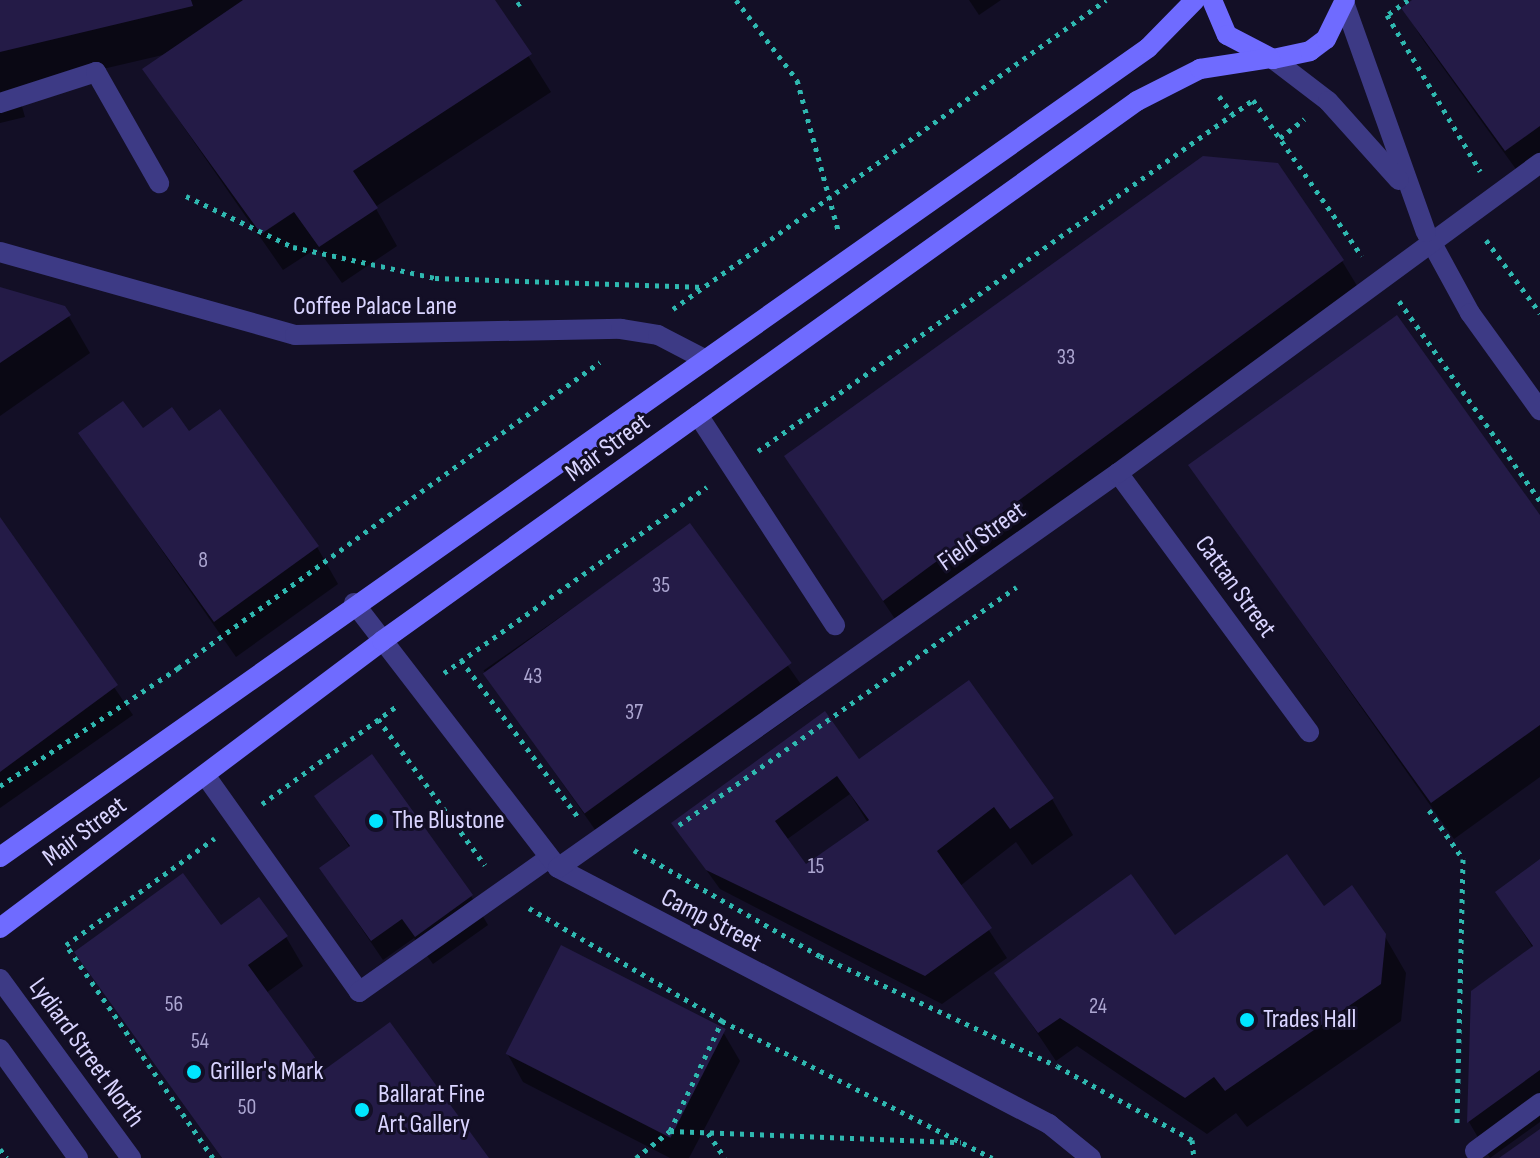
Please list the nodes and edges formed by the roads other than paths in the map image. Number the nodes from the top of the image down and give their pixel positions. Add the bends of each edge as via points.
1 (1195, 0) edge
2 (1212, 0) edge
3 (1345, 3) edge
4 (1271, 58) junction
5 (0, 103) edge
6 (1540, 163) edge
7 (159, 183) road end
8 (1408, 194) junction
9 (1430, 239) junction
10 (0, 252) edge
11 (706, 360) junction
12 (1540, 410) edge
13 (698, 415) junction
14 (1118, 473) junction
15 (354, 603) junction
16 (835, 625) dead end
17 (382, 641) junction
18 (1309, 732) dead end
19 (205, 775) junction
20 (0, 857) edge
21 (554, 863) junction
22 (0, 928) edge
23 (0, 979) edge
24 (0, 1049) edge
25 (1540, 1103) edge
26 (1475, 1151) dead end
27 (78, 1158) edge
28 (131, 1158) edge
29 (1091, 1158) edge

1 - 11 main road, Mair Street via 1148,48
2 - 4 main road via 1227,35
3 - 4 main road, Mair Street via 1310,51
3 - 8 street
4 - 8 street via 1328,101
4 - 13 main road, Mair Street via 1200,69 1154,89
5 - 7 street via 96,72
6 - 9 street, Field Street
8 - 9 street
9 - 12 street via 1470,313
9 - 14 street, Field Street
10 - 11 street, Coffee Palace Lane via 295,335 643,330
11 - 15 main road, Mair Street
13 - 16 street
13 - 17 main road, Mair Street
14 - 18 street, Cattan Street
14 - 21 street, Field Street
15 - 17 street, Camp Street
15 - 20 main road, Mair Street
17 - 19 main road, Mair Street
17 - 21 street, Camp Street
19 - 21 street, Field Street via 359,992 504,890
19 - 22 main road, Mair Street
21 - 29 street, Camp Street via 1049,1124
23 - 28 street, Lydiard Street North
24 - 27 street
25 - 26 street

